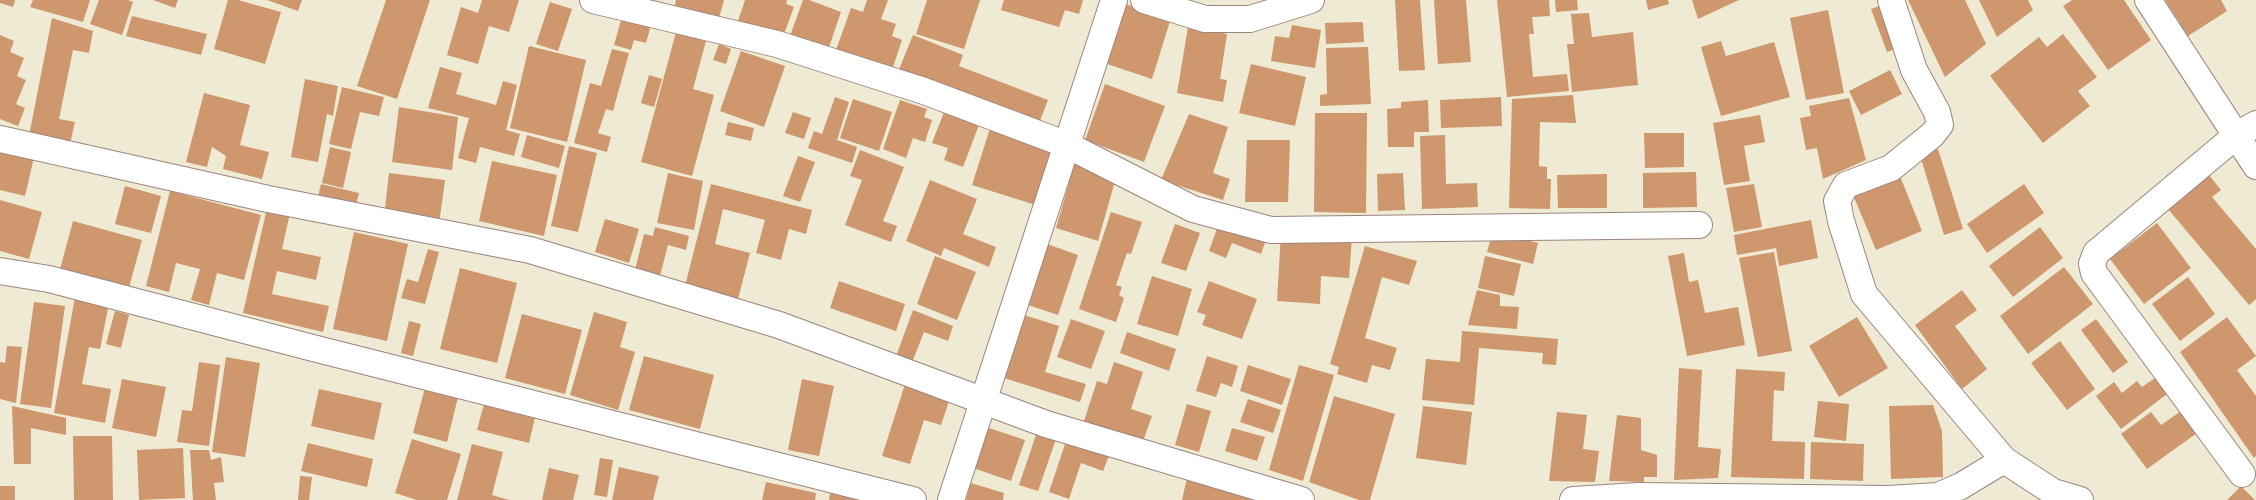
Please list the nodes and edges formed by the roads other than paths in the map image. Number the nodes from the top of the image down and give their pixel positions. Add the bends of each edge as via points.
1 (593, 0) edge
2 (1114, 0) edge
3 (1144, 0) edge
4 (1311, 0) edge
5 (1891, 0) edge
6 (2148, 0) edge
7 (2246, 130) edge
8 (0, 139) edge
9 (1065, 144) junction
10 (2256, 166) edge
11 (1699, 225) dead end
12 (0, 271) edge
13 (984, 402) junction
14 (2004, 460) junction
15 (2242, 474) dead end
16 (1955, 493) edge
17 (913, 500) edge
18 (951, 500) edge
19 (1301, 500) edge
20 (1573, 500) edge
21 (2080, 500) edge

1 - 9 street via 777,44 924,91
2 - 9 street
3 - 4 street via 1205,19 1250,19
5 - 14 street via 1914,70 1940,125 1891,168 1846,185 1837,201 1841,221 1864,294
6 - 7 street
7 - 10 street
7 - 15 street via 2096,253 2092,264 2094,273
8 - 13 street via 268,199 530,250 779,325
9 - 11 street via 1193,209 1271,230
9 - 13 street
12 - 17 street via 49,279
13 - 18 street
13 - 19 street
14 - 16 street
14 - 21 street via 2053,492
16 - 20 street via 1888,499 1638,496

